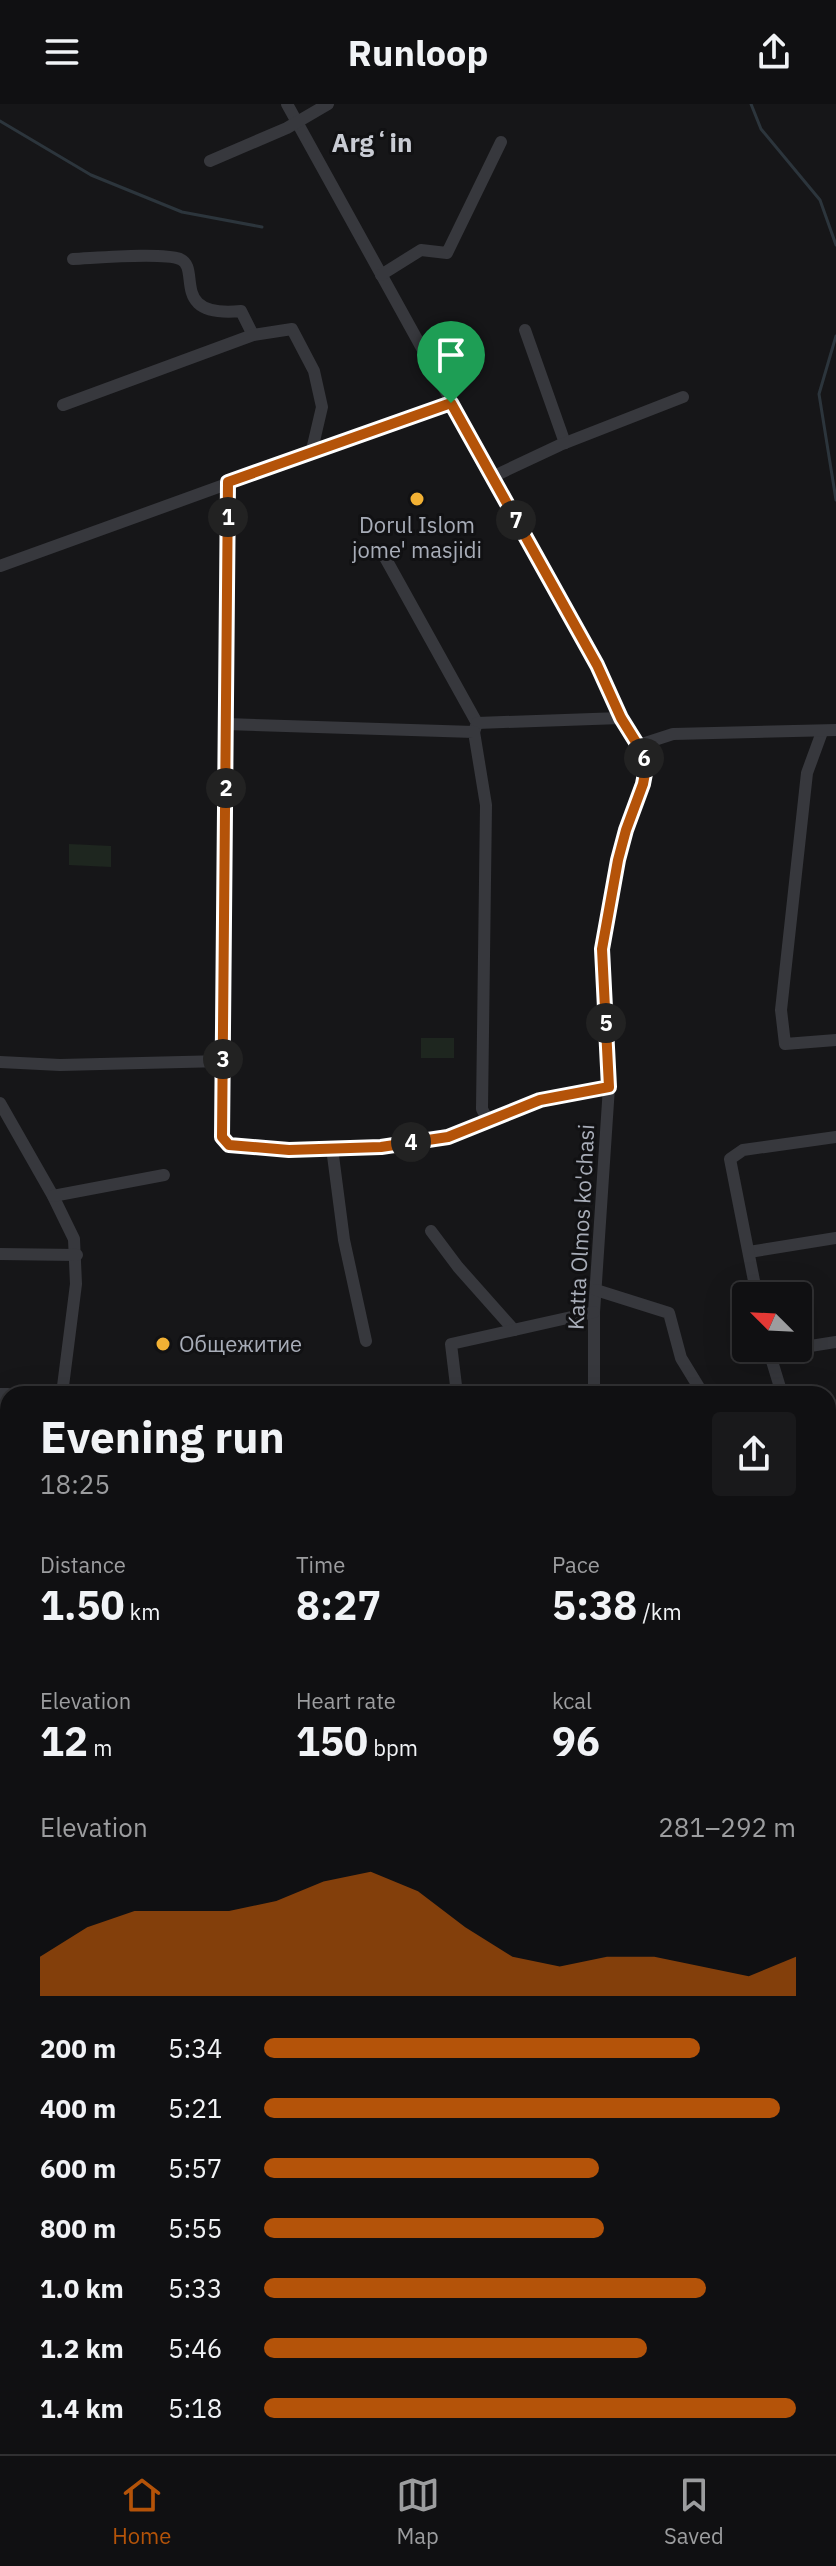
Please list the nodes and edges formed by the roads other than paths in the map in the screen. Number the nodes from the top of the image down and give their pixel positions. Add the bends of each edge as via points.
1 (287, 104) edge
2 (328, 104) edge
3 (297, 121) junction
4 (501, 142) dead end
5 (210, 161) dead end
6 (73, 259) dead end
7 (381, 275) junction
8 (525, 330) dead end
9 (253, 335) junction
10 (683, 397) dead end
11 (451, 403) junction
12 (63, 405) dead end
13 (565, 443) junction
14 (311, 454) junction
15 (492, 477) junction
16 (228, 482) junction
17 (382, 552) dead end
18 (0, 566) edge
19 (621, 718) junction
20 (226, 724) junction
21 (475, 727) junction
22 (836, 730) edge
23 (822, 732) junction
24 (639, 745) junction
25 (836, 1040) edge
26 (223, 1061) junction
27 (0, 1062) edge
28 (609, 1087) junction
29 (0, 1103) edge
30 (488, 1121) junction
31 (836, 1137) edge
32 (332, 1148) junction
33 (164, 1175) dead end
34 (53, 1196) junction
35 (431, 1231) dead end
36 (836, 1238) edge
37 (749, 1252) junction
38 (0, 1254) edge
39 (77, 1255) junction
40 (754, 1282) edge
41 (596, 1290) junction
42 (594, 1312) junction
43 (514, 1330) junction
44 (366, 1341) dead end
45 (836, 1342) edge
46 (812, 1346) edge
47 (772, 1362) edge
48 (63, 1386) edge
49 (456, 1386) edge
50 (594, 1386) edge
51 (698, 1386) edge
52 (779, 1386) edge

1 - 3 street
2 - 3 street
3 - 5 street
3 - 7 street
4 - 7 street via 447,253 421,250
6 - 9 street via 180,259 187,265 195,301 220,313 241,311
7 - 11 street
8 - 13 street
9 - 12 street
9 - 14 street via 292,329 314,371 322,407
10 - 13 street
11 - 14 street
11 - 15 street
13 - 15 street
14 - 16 street
15 - 19 street
16 - 18 street
16 - 20 street
17 - 21 street
19 - 21 street
19 - 24 street
20 - 21 street
20 - 26 street
21 - 30 street via 486,805 482,1109
22 - 23 street
23 - 24 street via 673,734
23 - 25 street via 807,773 781,1010 785,1044
24 - 28 street, Katta Olmos ko'chasi via 646,768 622,845 602,949
26 - 27 street
26 - 32 street via 222,1137 229,1145
28 - 30 street via 540,1100
28 - 41 street, Katta Olmos ko'chasi
29 - 34 street
30 - 32 street via 448,1137
31 - 37 street via 743,1150 730,1159
32 - 44 street via 344,1240
33 - 34 street
34 - 39 street via 72,1231
35 - 43 street
36 - 37 street
37 - 40 street
38 - 39 street
39 - 48 street
41 - 42 street, Katta Olmos ko'chasi
41 - 51 street via 669,1313 681,1358
42 - 43 street
42 - 50 street, Katta Olmos ko'chasi
43 - 49 street via 451,1344
45 - 46 street
47 - 52 street

